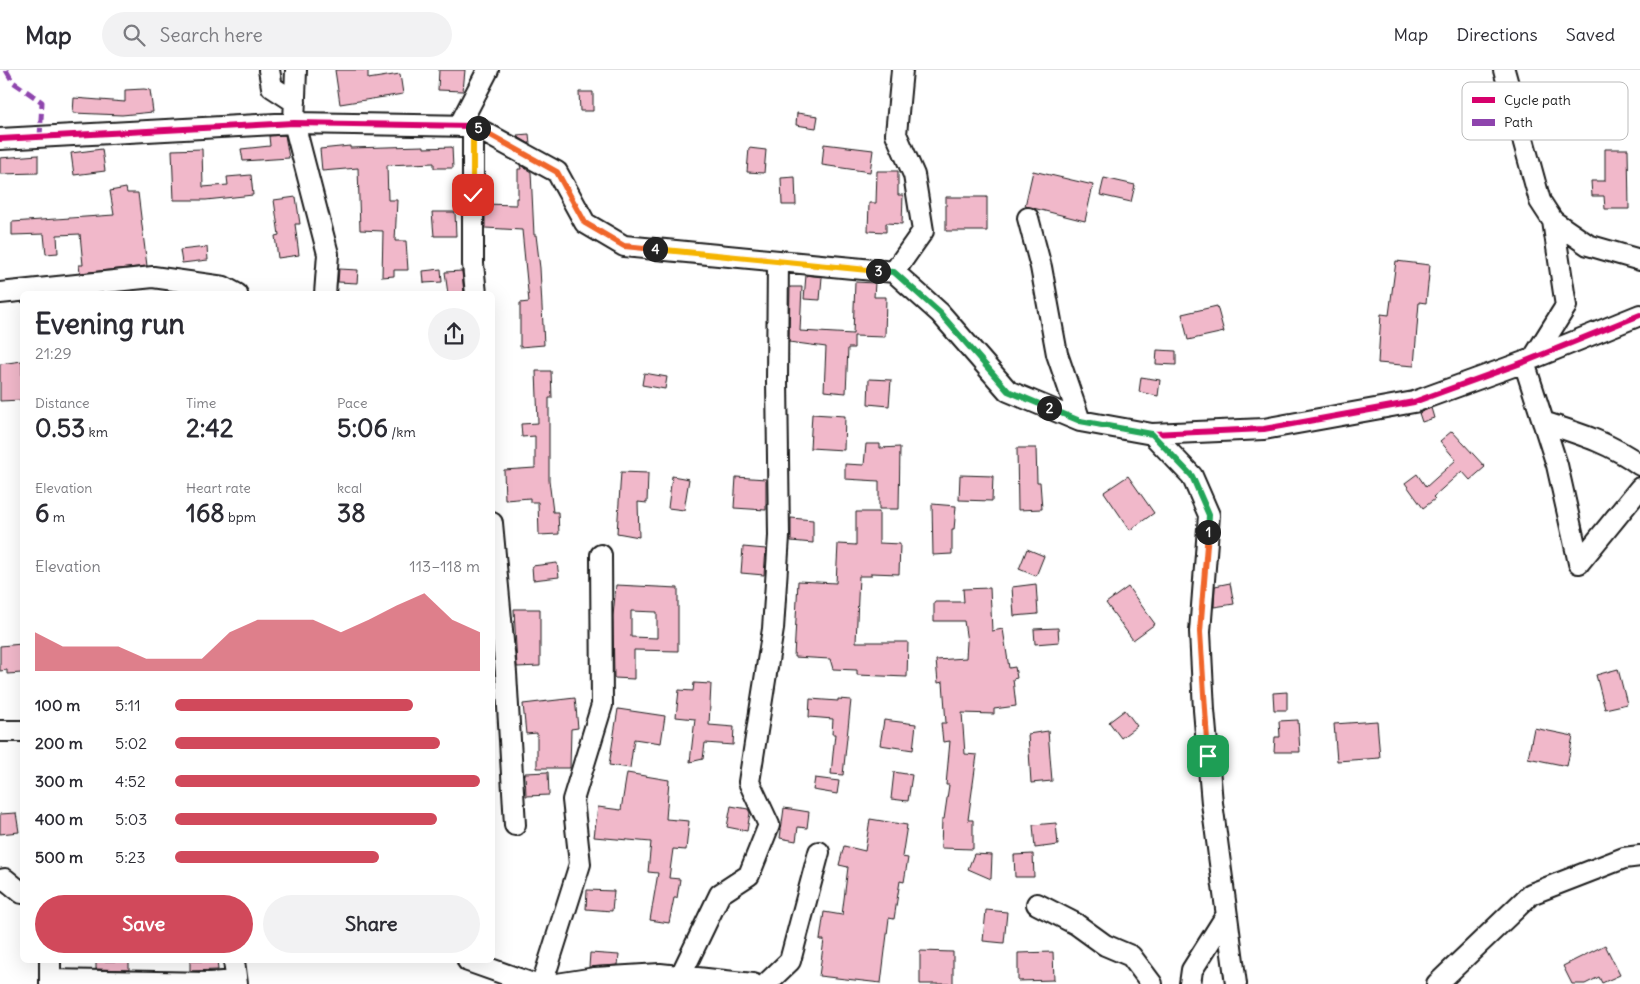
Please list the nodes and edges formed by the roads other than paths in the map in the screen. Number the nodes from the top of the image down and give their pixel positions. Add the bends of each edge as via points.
1 (269, 70) edge
2 (296, 70) edge
3 (488, 70) edge
4 (902, 70) edge
5 (295, 102) junction
6 (294, 123) junction
7 (466, 126) junction
8 (0, 139) edge
9 (1523, 140) edge
10 (1028, 218) dead end
11 (1553, 220) junction
12 (1640, 260) edge
13 (778, 261) junction
14 (894, 272) junction
15 (64, 291) edge
16 (231, 291) edge
17 (325, 291) edge
18 (476, 291) edge
19 (1640, 315) edge
20 (1529, 359) junction
21 (1080, 421) junction
22 (1543, 422) junction
23 (1152, 434) junction
24 (1640, 464) edge
25 (1640, 488) edge
26 (601, 554) dead end
27 (495, 585) edge
28 (500, 688) edge
29 (0, 731) edge
30 (20, 731) edge
31 (515, 825) dead end
32 (819, 852) dead end
33 (1640, 856) edge
34 (0, 880) edge
35 (20, 891) edge
36 (1037, 904) dead end
37 (1226, 916) junction
38 (474, 963) edge
39 (50, 975) edge
40 (236, 975) edge
41 (677, 980) edge
42 (533, 984) edge
43 (542, 984) edge
44 (557, 984) edge
45 (753, 984) edge
46 (766, 984) edge
47 (1152, 984) edge
48 (1190, 984) edge
49 (1236, 984) edge
50 (1437, 984) edge

1 - 5 street via 272,86
2 - 5 street
3 - 7 street
4 - 14 street via 896,134 914,175 923,231
5 - 6 street
6 - 7 street
6 - 8 street
6 - 17 street via 328,254
7 - 13 street via 557,172 585,223 624,246
7 - 18 street
9 - 11 street via 1540,201
10 - 21 street via 1057,354
11 - 12 street via 1588,245
11 - 20 street via 1566,306
13 - 14 street
13 - 41 street via 779,536 773,630 748,782 769,825 749,875 720,894
14 - 21 street via 940,313 1008,391
15 - 16 street via 152,277 224,287
19 - 20 street
20 - 22 street
20 - 23 street via 1414,402 1264,429
21 - 23 street
22 - 24 street via 1583,435
22 - 25 street via 1557,466 1579,563
23 - 37 street via 1192,476 1209,515 1200,632 1211,794
26 - 43 street via 602,705 573,800 580,864
27 - 28 street
28 - 31 street
29 - 30 street
32 - 46 street via 790,961
33 - 50 street via 1624,858 1530,894
34 - 35 street via 5,879
36 - 47 street via 1076,924 1105,945 1131,956
37 - 48 street via 1192,970
37 - 49 street
38 - 42 street
39 - 40 street via 208,983
41 - 44 street via 660,974
41 - 45 street

